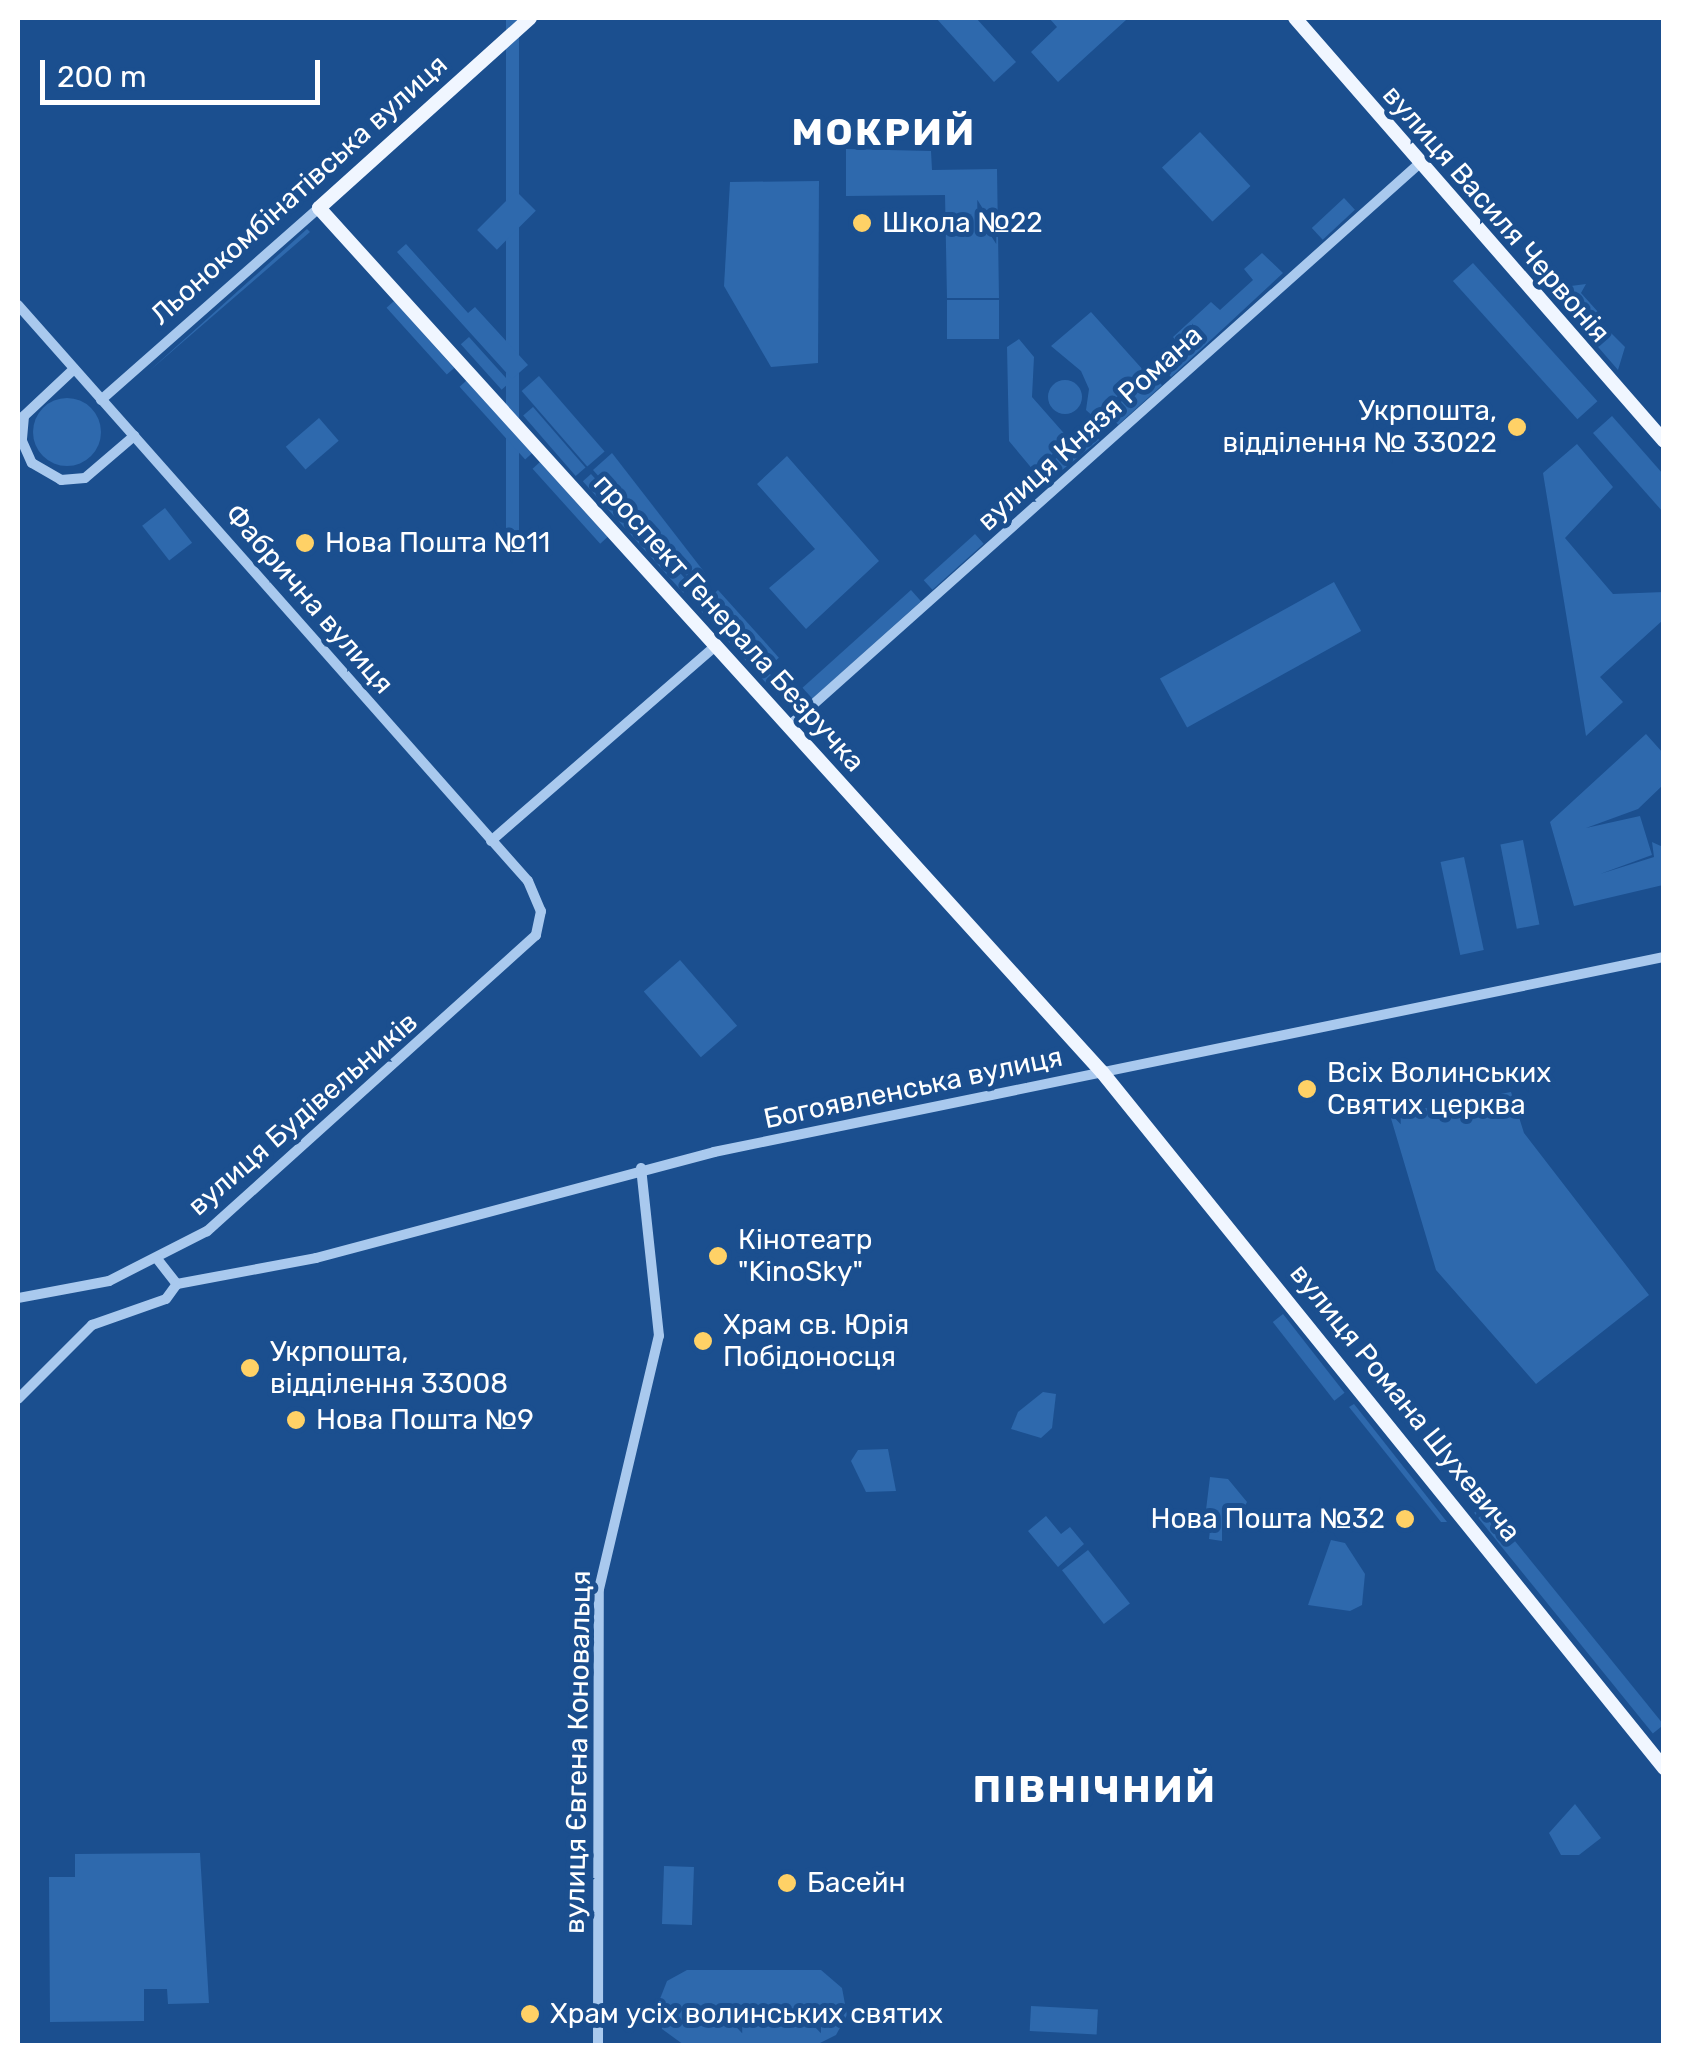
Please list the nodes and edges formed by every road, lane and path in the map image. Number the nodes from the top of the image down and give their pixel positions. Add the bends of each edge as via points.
1 (530, 18) edge
2 (1294, 18) edge
3 (1420, 163) junction
4 (319, 208) junction
5 (18, 305) edge
6 (74, 369) junction
7 (101, 400) junction
8 (134, 436) junction
9 (1664, 441) edge
10 (715, 646) junction
11 (789, 726) junction
12 (490, 842) junction
13 (536, 935) joint
14 (1664, 956) edge
15 (1102, 1072) junction
16 (640, 1168) junction
17 (158, 1260) junction
18 (177, 1284) junction
19 (18, 1298) edge
20 (18, 1398) edge
21 (1664, 1768) edge
22 (598, 2046) edge

1 - 4 main road, Льонокомбінатівська вулиця
2 - 3 main road, вулиця Василя Червонія
3 - 9 main road, вулиця Василя Червонія
3 - 11 street, вулиця Князя Романа
4 - 7 street, Льонокомбінатівська вулиця
4 - 10 main road, проспект Генерала Безручка
5 - 6 street, Фабрична вулиця
6 - 7 street, Фабрична вулиця
6 - 8 street via 24,416 22,440 32,463 52,478 85,478
7 - 8 street, Фабрична вулиця
8 - 12 street, Фабрична вулиця
10 - 11 main road, проспект Генерала Безручка
10 - 12 street
11 - 15 main road, проспект Генерала Безручка
12 - 13 street, Фабрична вулиця via 528,881 541,912
13 - 17 street, вулиця Будівельників via 278,1172 207,1231
14 - 15 street, Богоявленська вулиця
15 - 16 street, Богоявленська вулиця
15 - 21 main road, вулиця Романа Шухевича
16 - 18 street, Богоявленська вулиця via 316,1258
16 - 22 street, вулиця Євгена Коновальця via 659,1336 599,1589
17 - 18 street
17 - 19 street, вулиця Будівельників via 83,1290
18 - 20 street via 166,1299 92,1324

